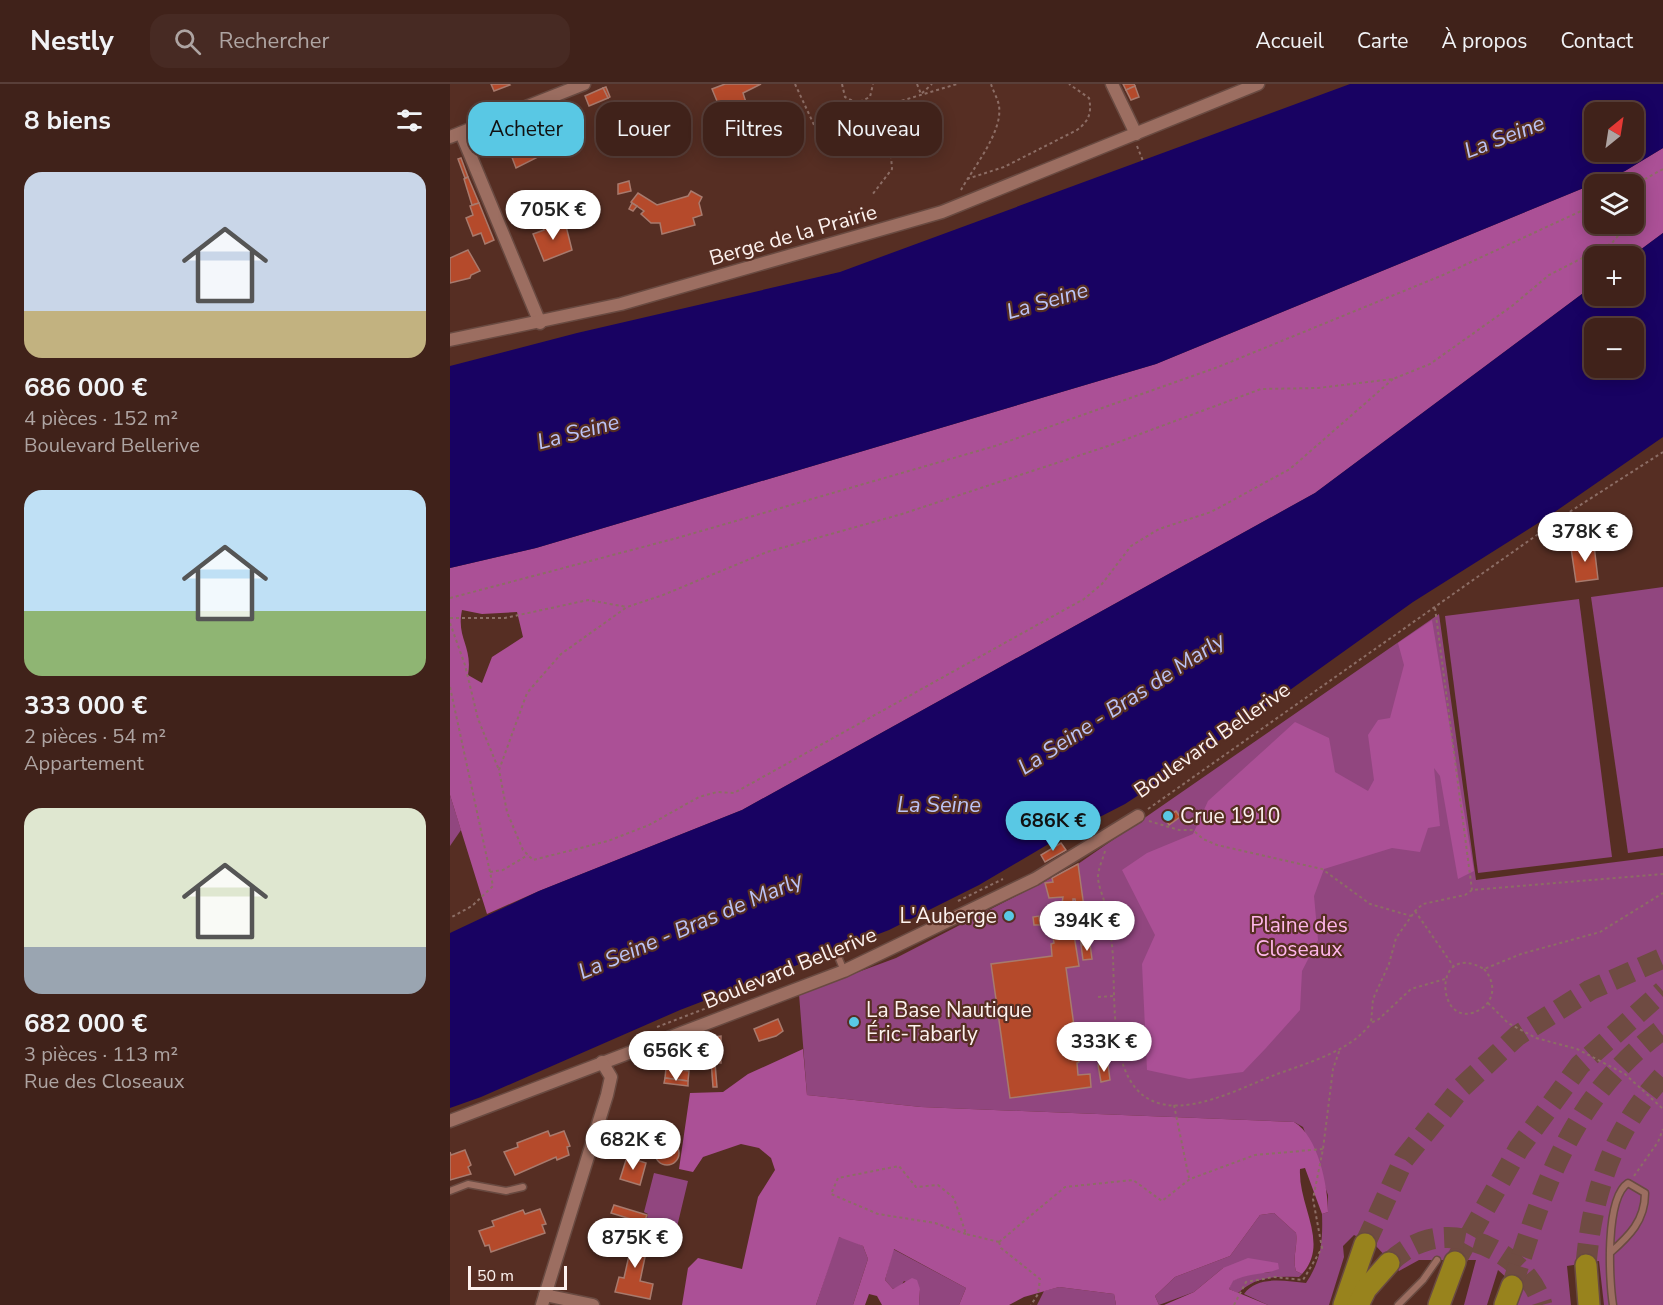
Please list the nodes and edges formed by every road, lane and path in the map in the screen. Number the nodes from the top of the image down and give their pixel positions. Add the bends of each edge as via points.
1 (584, 84) edge
2 (795, 84) edge
3 (842, 84) edge
4 (873, 84) edge
5 (917, 84) edge
6 (932, 84) edge
7 (957, 84) edge
8 (991, 84) edge
9 (1069, 84) edge
10 (1112, 84) edge
11 (1258, 84) edge
12 (921, 94) junction
13 (858, 102) edge
14 (862, 102) edge
15 (894, 102) edge
16 (816, 127) edge
17 (455, 135) edge
18 (1134, 135) junction
19 (891, 156) edge
20 (1143, 161) dead end
21 (1663, 169) edge
22 (967, 179) junction
23 (1644, 179) edge
24 (872, 195) dead end
25 (951, 208) junction
26 (1584, 210) edge
27 (1619, 234) edge
28 (540, 322) junction
29 (450, 340) edge
30 (1393, 379) junction
31 (1663, 452) edge
32 (450, 598) edge
33 (627, 607) junction
34 (1435, 608) junction
35 (450, 620) edge
36 (450, 687) edge
37 (499, 770) junction
38 (1138, 816) junction
39 (1109, 833) junction
40 (528, 855) junction
41 (490, 872) junction
42 (1663, 873) edge
43 (1024, 885) junction
44 (1472, 890) junction
45 (1663, 893) edge
46 (953, 903) dead end
47 (1415, 911) junction
48 (1411, 916) junction
49 (450, 918) edge
50 (1112, 934) junction
51 (1089, 938) dead end
52 (837, 954) dead end
53 (1454, 967) junction
54 (1484, 969) junction
55 (844, 971) junction
56 (1445, 979) junction
57 (1114, 996) junction
58 (1098, 997) dead end
59 (733, 998) dead end
60 (1488, 1003) junction
61 (1371, 1023) junction
62 (648, 1031) dead end
63 (1116, 1035) junction
64 (1103, 1036) dead end
65 (1341, 1047) junction
66 (602, 1062) junction
67 (1174, 1105) junction
68 (1663, 1110) edge
69 (450, 1121) edge
70 (1663, 1129) edge
71 (1323, 1149) junction
72 (1190, 1179) junction
73 (1629, 1183) junction
74 (523, 1187) dead end
75 (450, 1191) edge
76 (966, 1234) junction
77 (999, 1242) junction
78 (1365, 1244) tunnel mouth
79 (1610, 1254) junction
80 (1446, 1261) joint
81 (1389, 1263) tunnel mouth
82 (1586, 1265) tunnel mouth
83 (544, 1300) edge
84 (593, 1305) edge
85 (1031, 1305) edge
86 (1234, 1305) edge
87 (1344, 1305) edge
88 (1358, 1305) edge
89 (1398, 1305) edge
90 (1439, 1305) edge
91 (1589, 1305) edge
92 (1612, 1305) edge

1 - 17 street
2 - 16 path
3 - 13 path via 847,99
4 - 14 path via 870,97
5 - 12 path
6 - 12 path
7 - 12 path
8 - 22 path via 999,106 998,116 991,140
9 - 22 path via 1089,98 1087,122 1004,167
10 - 18 street
11 - 18 street, Berge de la Prairie
12 - 15 path
17 - 28 street
18 - 20 path
18 - 25 street, Berge de la Prairie
19 - 24 path via 892,169
21 - 23 path
22 - 25 path
25 - 28 street, Berge de la Prairie via 807,253
26 - 32 path via 1443,275 1218,367 995,446
27 - 30 path via 1611,243 1549,275 1430,364
28 - 29 street, Berge de la Prairie
30 - 33 path via 1318,388 1262,389 1108,446 902,514 767,552
30 - 40 path via 1290,469 1211,512 1159,529 1131,546 1102,584 1084,599 794,762 735,793 699,797 649,825 608,841 533,860
31 - 34 path, Boulevard Bellerive via 1571,511
33 - 35 path via 588,600 505,618
33 - 37 path via 561,654 527,693
34 - 38 path, Boulevard Bellerive
34 - 44 path
35 - 37 path via 478,719
36 - 41 path
37 - 40 path via 507,812
38 - 39 street, Boulevard Bellerive
38 - 48 path via 1161,826 1193,830 1217,845 1322,869 1370,904
39 - 43 street, Boulevard Bellerive
39 - 50 path via 1098,877
40 - 41 path via 503,870
41 - 49 path via 493,886 472,906
42 - 44 path
43 - 46 path via 1001,878
43 - 55 street, Boulevard Bellerive
44 - 47 path via 1423,904
45 - 54 path via 1600,932 1521,954
47 - 48 path
47 - 53 path
48 - 61 path via 1396,938 1373,999
50 - 51 path
50 - 57 path
52 - 55 lane
53 - 54 path via 1469,963
53 - 56 path
54 - 60 path via 1492,982
55 - 66 street, Boulevard Bellerive
56 - 60 path via 1444,994 1460,1011 1475,1011
56 - 61 path via 1412,989
57 - 58 path
57 - 63 path
59 - 62 path
60 - 68 path via 1508,1023 1536,1038 1577,1049 1625,1074
61 - 65 path
63 - 64 path
63 - 67 path via 1123,1064 1137,1093 1157,1105
65 - 67 path via 1210,1100
65 - 71 path via 1333,1069
66 - 69 street, Boulevard Bellerive
66 - 83 street via 611,1077 608,1095
67 - 72 path
70 - 73 path
71 - 72 path via 1255,1155
71 - 86 path via 1313,1199 1322,1248 1310,1273 1304,1280 1274,1277 1246,1282
72 - 77 path via 1162,1201 1133,1180 1065,1187
73 - 79 lane via 1624,1186 1614,1213
73 - 79 lane via 1646,1193 1645,1204 1639,1223
74 - 75 lane via 507,1191 468,1184
76 - 76 path via 954,1198 938,1185 916,1187 899,1166 838,1178 831,1194 878,1215 934,1223
76 - 77 path
77 - 85 path via 1000,1248 1040,1279 1038,1294
78 - 87 highway
79 - 92 lane
80 - 89 lane
80 - 90 highway
81 - 88 highway via 1366,1289
82 - 91 highway
83 - 84 street

